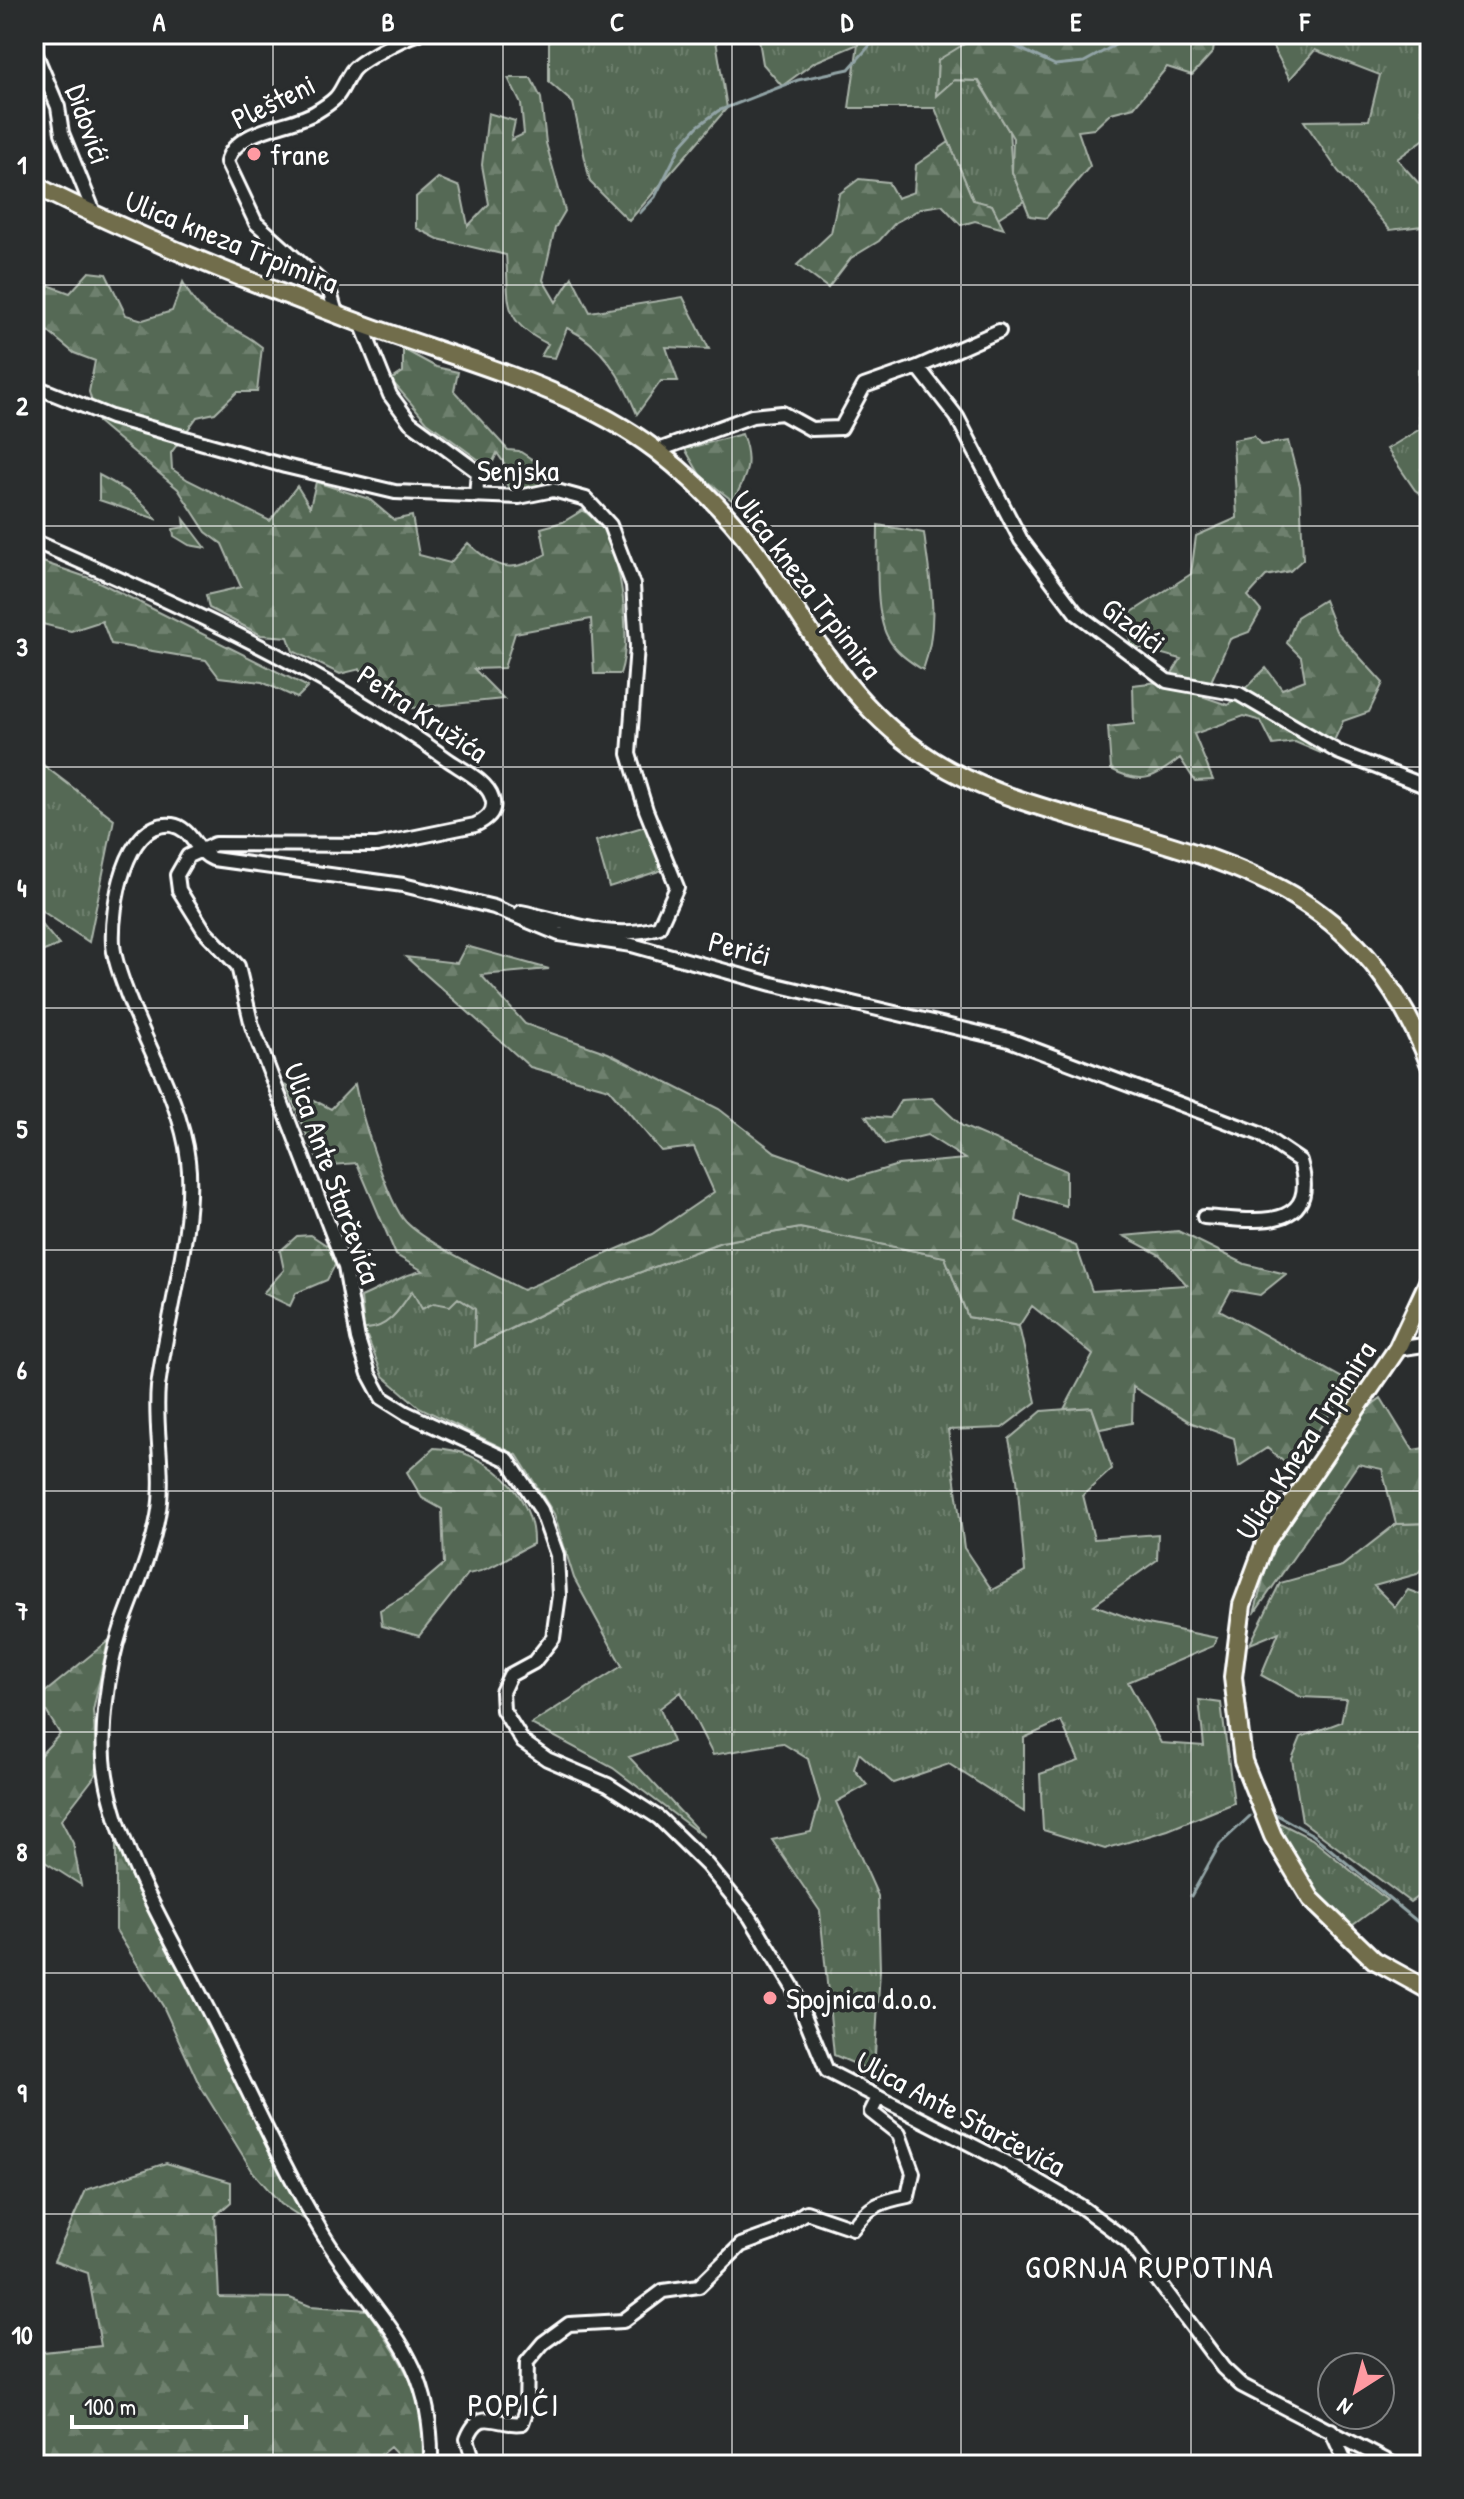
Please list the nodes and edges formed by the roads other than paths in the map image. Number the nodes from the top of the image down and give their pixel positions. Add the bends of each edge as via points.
1 (417, 34) edge
2 (34, 50) edge
3 (34, 185) edge
4 (95, 215) junction
5 (336, 313) junction
6 (361, 323) junction
7 (999, 331) dead end
8 (918, 367) junction
9 (34, 386) edge
10 (656, 451) junction
11 (476, 496) junction
12 (34, 541) edge
13 (1430, 788) edge
14 (198, 850) junction
15 (494, 907) junction
16 (1430, 1065) edge
17 (1204, 1217) dead end
18 (1430, 1278) edge
19 (1430, 1344) edge
20 (1397, 1349) junction
21 (1430, 1991) edge
22 (878, 2098) junction
23 (1316, 2422) edge
24 (1331, 2431) edge
25 (1333, 2431) edge
26 (431, 2465) edge
27 (475, 2465) edge
28 (1347, 2465) edge
29 (1395, 2465) edge

1 - 5 street, Plešteni via 354,68 342,95 313,115 288,121 229,153 227,162 256,223 329,289
2 - 4 street, Didovići
3 - 4 main road, Ulica kneza Trpimira
4 - 5 main road, Ulica kneza Trpimira
5 - 6 main road, Ulica kneza Trpimira
6 - 10 main road, Ulica kneza Trpimira via 529,384 623,428
6 - 11 street via 390,395 430,440 478,472
7 - 8 street
8 - 10 street via 864,386 841,428 811,429 782,413 752,416
8 - 13 street, Gizdići via 957,417 1021,540 1076,613 1167,681 1239,694 1338,752
9 - 11 street, Senjska via 111,417 285,466 395,492
10 - 16 main road, Ulica kneza Trpimira via 709,497 757,553 841,678 895,734 962,778 1002,795 1214,858 1267,879 1316,908 1380,972 1413,1022
11 - 15 street, Senjska via 519,497 553,490 586,499 610,525 633,585 637,646 629,754 677,887 659,927 638,934
12 - 14 street, Petra Kružića via 300,665 407,730 482,784 492,797 487,819 414,839 331,847 215,844
14 - 15 street, Perići via 213,859 403,885
14 - 22 street, Ulica Ante Starčevića via 181,865 179,890 204,930 238,966 252,1026 345,1267 369,1374 382,1398 406,1413 508,1460 541,1510 557,1555 553,1638 534,1662 510,1675 502,1692 503,1710 523,1742 659,1818 707,1865 750,1917 792,1986 827,2071
14 - 26 street via 174,825 161,826 136,841 127,858 112,941 189,1161 187,1207 158,1391 159,1513 119,1634 105,1717 105,1774 123,1837 285,2169 324,2236 410,2353 428,2408
15 - 17 street, Perići via 559,934 632,945 1009,1040 1260,1134 1300,1161 1306,1183 1301,1203 1291,1213 1271,1221
18 - 20 main road, Ulica Kneza Trpimira
19 - 20 street
20 - 21 main road, Ulica Kneza Trpimira via 1265,1543 1242,1605 1233,1677 1243,1761 1273,1836 1311,1899 1374,1960
22 - 23 street, Ulica Ante Starčevića via 1007,2163 1129,2242 1223,2368 1241,2385
22 - 27 street via 871,2112 899,2134 913,2173 908,2196 865,2210 853,2228 806,2212 774,2233 741,2245 699,2286 663,2291 623,2321 569,2324 527,2362 522,2423 485,2418 472,2427 467,2439
24 - 28 street
25 - 29 street, Ulica Ante Starčevića

